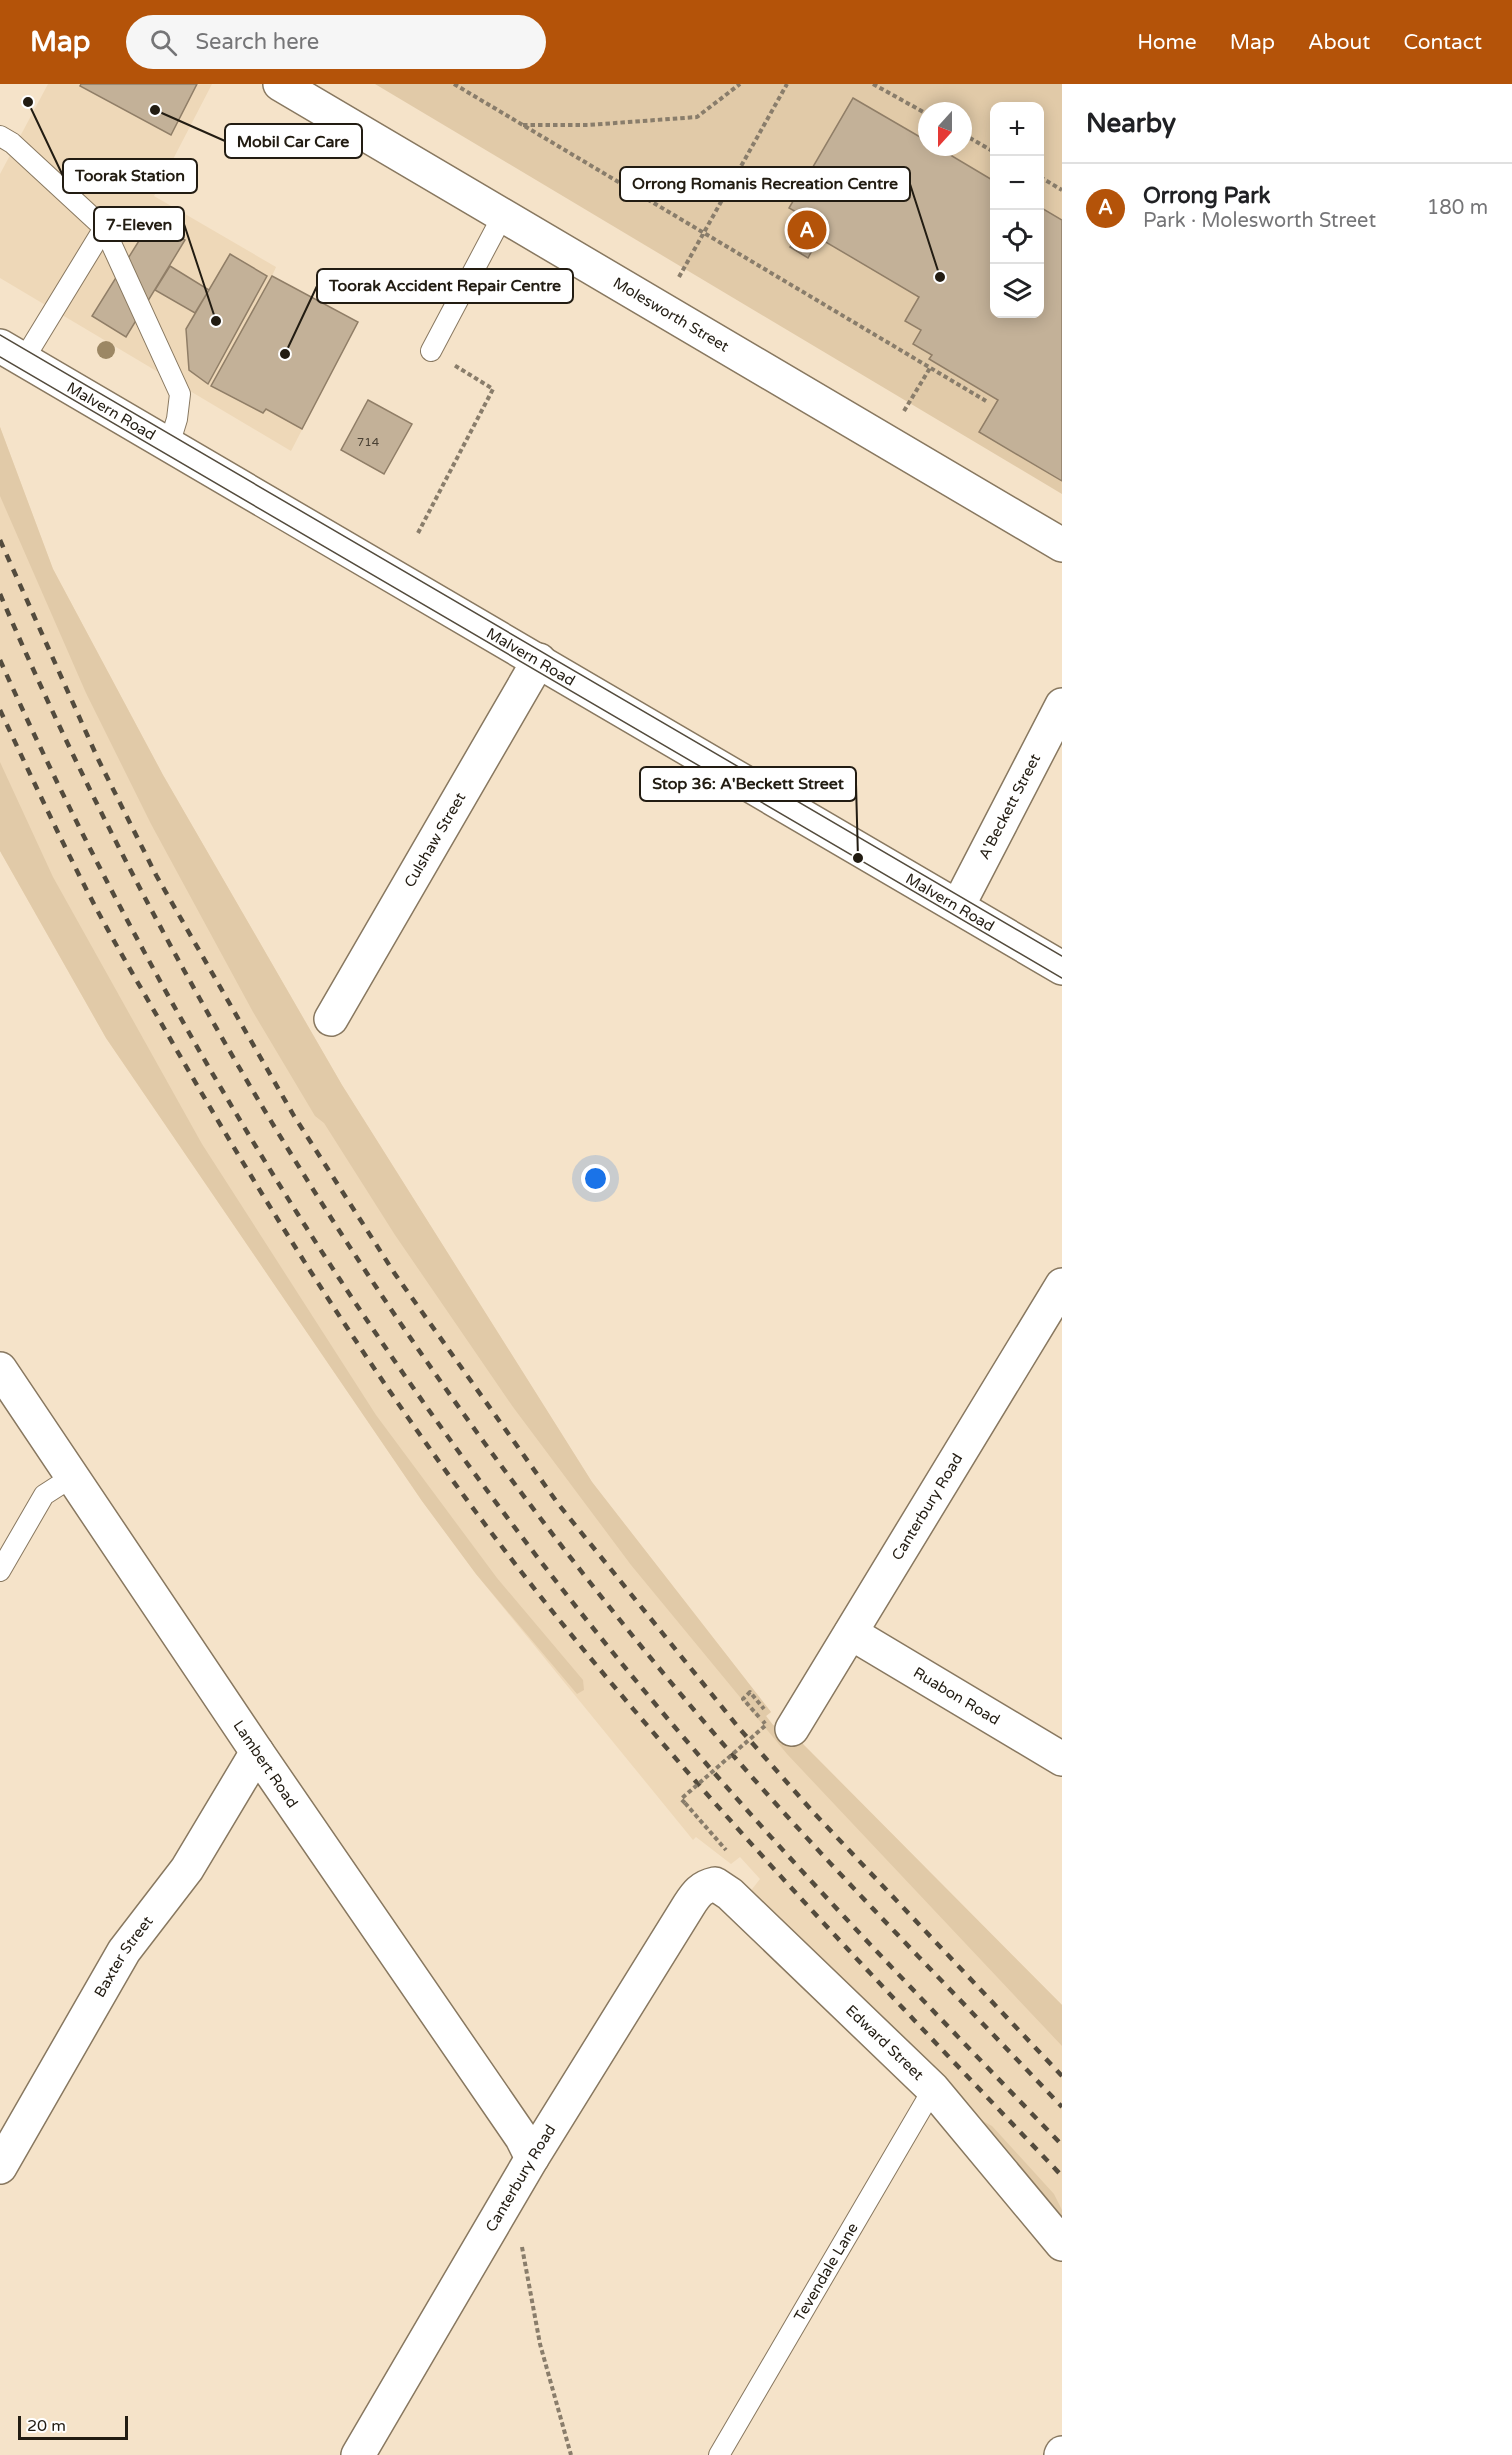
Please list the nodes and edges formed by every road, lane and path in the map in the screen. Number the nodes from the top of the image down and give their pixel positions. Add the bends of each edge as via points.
1 (280, 84) edge
2 (454, 84) edge
3 (740, 84) edge
4 (787, 84) edge
5 (873, 84) edge
6 (918, 109) edge
7 (522, 126) junction
8 (0, 136) edge
9 (972, 139) edge
10 (990, 150) edge
11 (1044, 179) edge
12 (1062, 190) edge
13 (502, 217) junction
14 (104, 228) junction
15 (705, 234) junction
16 (675, 285) dead end
17 (431, 351) joint
18 (12, 352) edge
19 (930, 368) junction
20 (986, 401) dead end
21 (901, 417) dead end
22 (169, 445) junction
23 (418, 533) dead end
24 (1062, 545) edge
25 (538, 660) junction
26 (1062, 705) edge
27 (958, 906) junction
28 (1062, 968) edge
29 (331, 1019) dead end
30 (1062, 1285) edge
31 (0, 1369) edge
32 (72, 1477) junction
33 (0, 1571) edge
34 (851, 1633) junction
35 (780, 1721) joint
36 (257, 1752) junction
37 (1062, 1759) edge
38 (728, 1852) dead end
39 (689, 1905) joint
40 (933, 2089) junction
41 (532, 2158) junction
42 (0, 2167) edge
43 (512, 2194) junction
44 (1062, 2244) edge
45 (358, 2455) edge
46 (571, 2455) edge
47 (719, 2455) edge

1 - 13 street, Molesworth Street
2 - 7 path
3 - 7 path via 697,117
4 - 15 path
5 - 6 path
7 - 15 path
8 - 14 lane
9 - 10 path
11 - 12 path
13 - 17 lane
13 - 24 street, Molesworth Street
14 - 18 lane
14 - 22 lane via 180,394
15 - 16 path
15 - 19 path
17 - 23 path via 494,389
18 - 22 street, Malvern Road
19 - 20 path
19 - 21 path
22 - 25 street, Malvern Road
25 - 27 street, Malvern Road
25 - 29 street, Culshaw Street
26 - 27 street, A'Beckett Street
27 - 28 street, Malvern Road
30 - 34 street, Canterbury Road
31 - 32 street, Lambert Road
32 - 33 lane via 44,1495
32 - 36 street, Lambert Road
34 - 35 street, Canterbury Road
34 - 37 street, Ruabon Road
35 - 38 path, bridge via 750,1692 743,1699 766,1725 681,1799
36 - 41 street, Lambert Road
36 - 42 street, Baxter Street via 187,1869 124,1951
39 - 40 street, Edward Street via 706,1886 715,1884 723,1888
39 - 41 street, Canterbury Road
40 - 44 street, Edward Street
40 - 47 lane, Tevendale Lane
41 - 43 street, Canterbury Road
43 - 45 street, Canterbury Road
43 - 46 path via 540,2344

